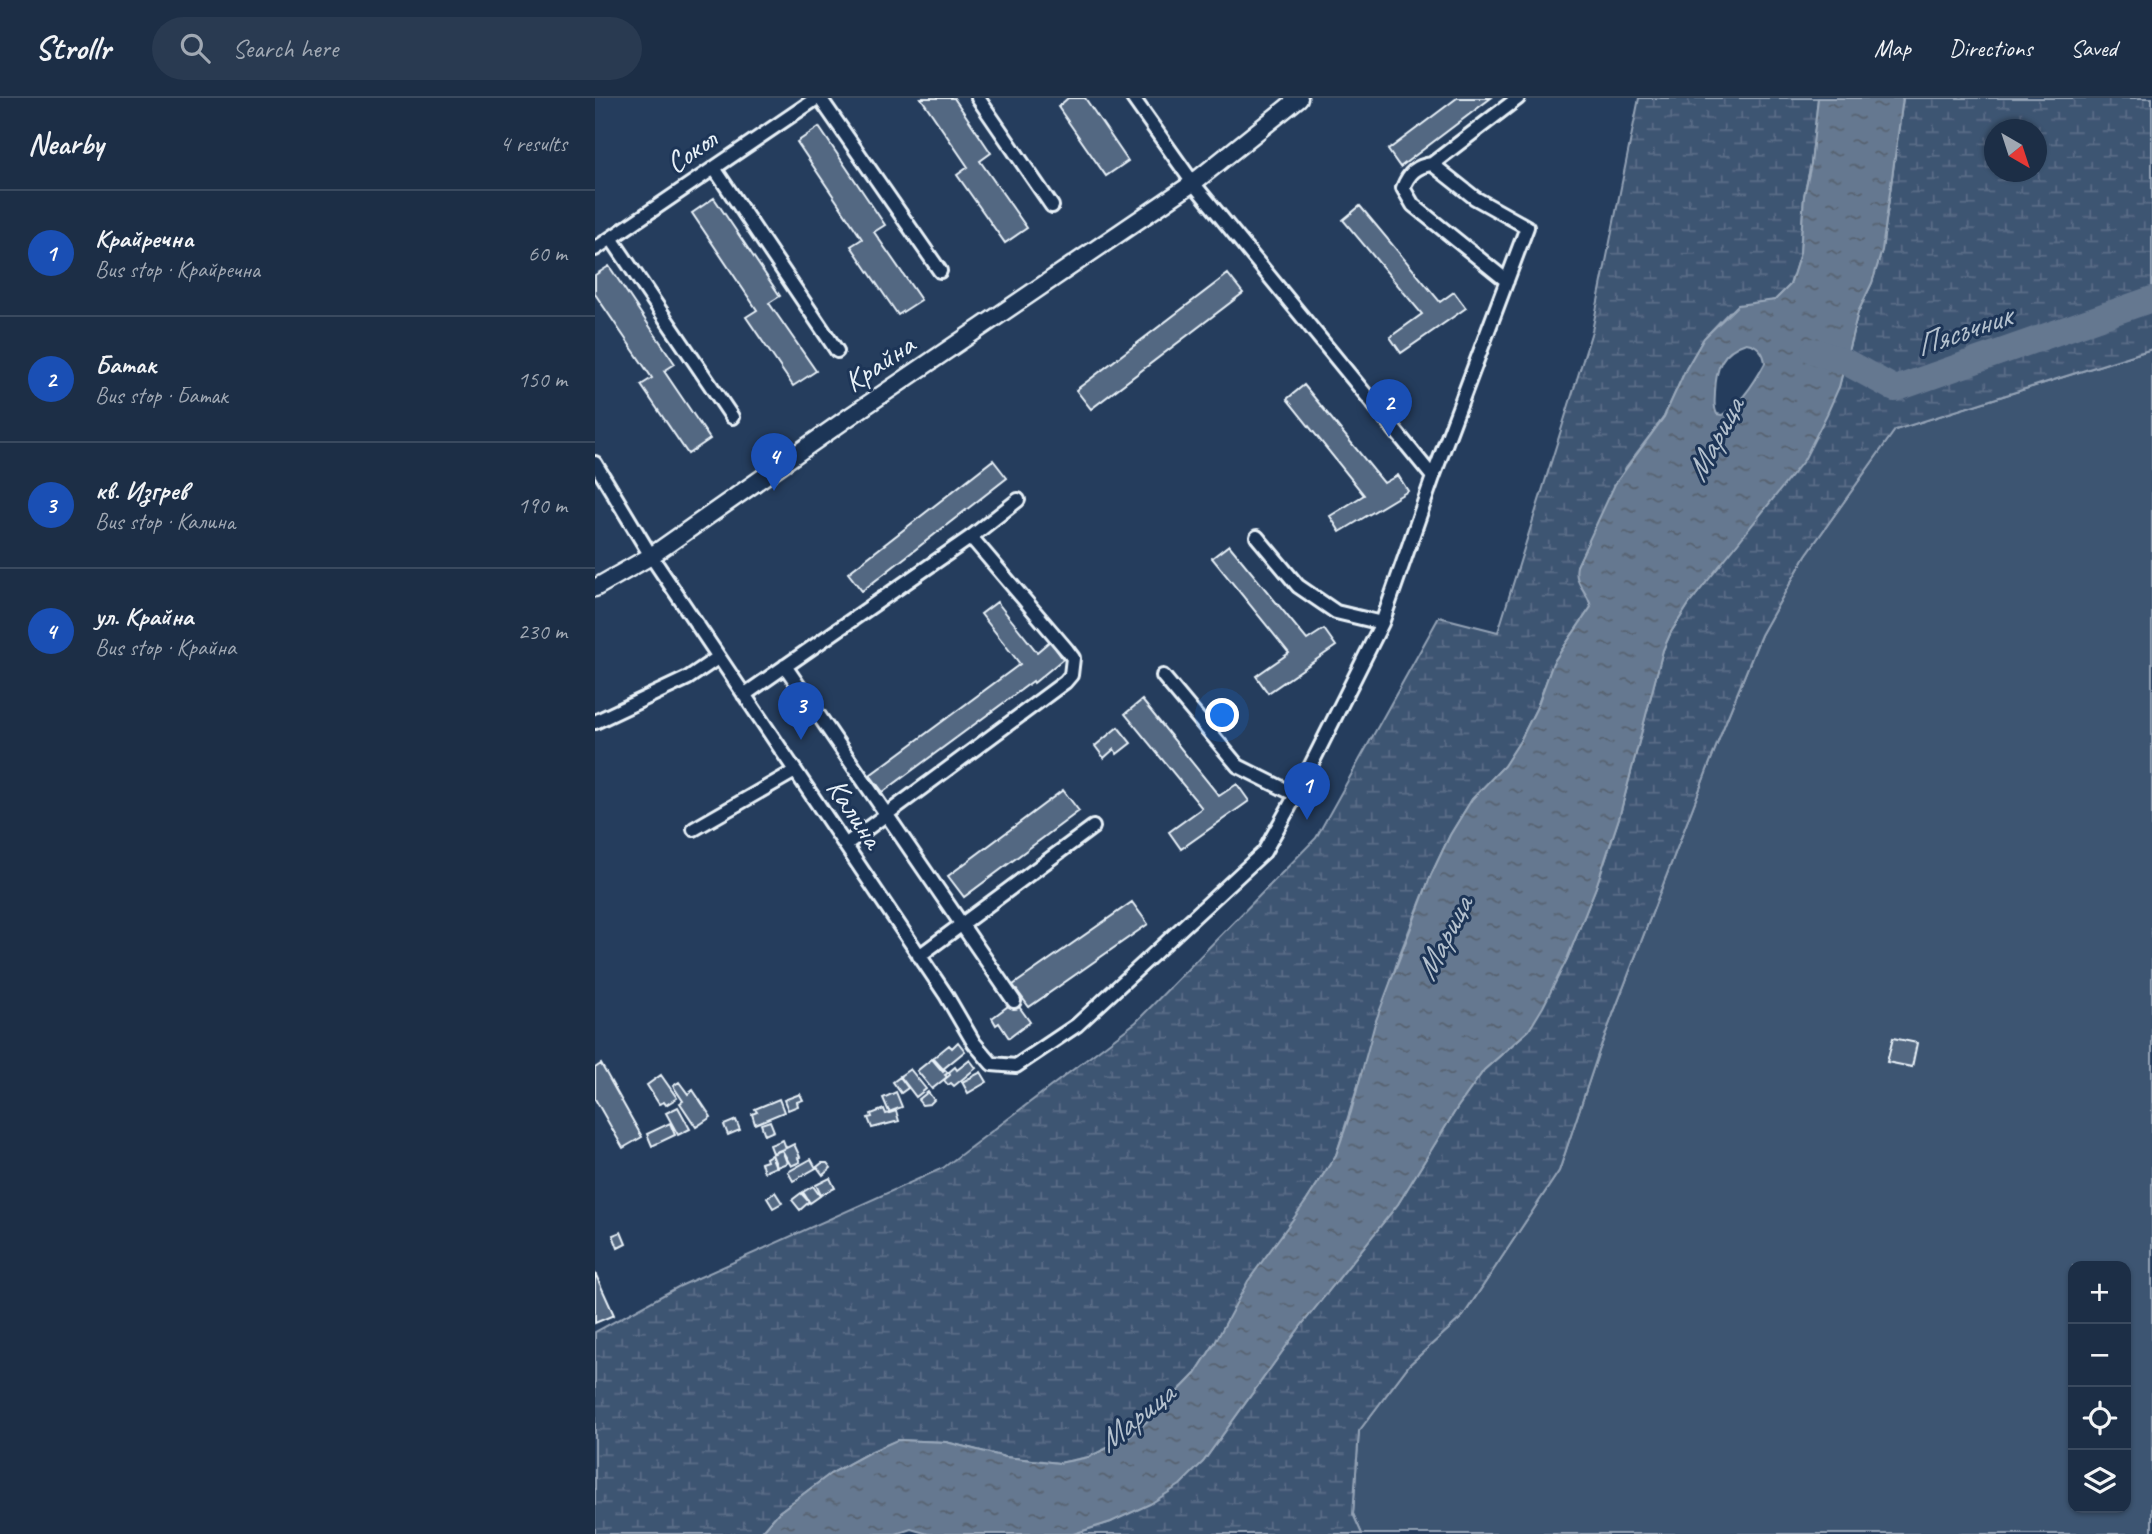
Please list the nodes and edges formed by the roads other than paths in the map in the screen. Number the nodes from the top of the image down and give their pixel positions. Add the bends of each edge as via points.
1 (819, 98) edge
2 (978, 98) edge
3 (1133, 98) edge
4 (1299, 98) edge
5 (1518, 98) edge
6 (1432, 163) junction
7 (714, 168) junction
8 (1193, 183) junction
9 (1052, 206) dead end
10 (611, 238) junction
11 (595, 249) edge
12 (940, 271) dead end
13 (1507, 281) junction
14 (837, 351) dead end
15 (732, 417) dead end
16 (595, 463) edge
17 (1433, 477) junction
18 (1018, 500) dead end
19 (971, 537) junction
20 (1257, 537) dead end
21 (651, 556) junction
22 (595, 588) edge
23 (1383, 623) junction
24 (719, 657) junction
25 (785, 666) junction
26 (1163, 676) dead end
27 (744, 695) junction
28 (595, 722) edge
29 (796, 771) junction
30 (1296, 795) junction
31 (887, 814) junction
32 (1093, 827) dead end
33 (694, 829) dead end
34 (845, 845) junction
35 (962, 924) junction
36 (919, 956) junction
37 (1014, 1001) dead end

1 - 7 street, Сокол
1 - 12 street
2 - 9 street
3 - 8 street
4 - 8 street
5 - 6 street
6 - 13 street via 1475,198 1527,227
6 - 13 street via 1419,165 1403,188 1413,205
7 - 10 street, Сокол
7 - 14 street
8 - 17 street
8 - 21 street, Крайна
10 - 11 street, Сокол
10 - 15 street
13 - 17 street
16 - 21 street, Калина
17 - 23 street
18 - 19 street
19 - 25 street
19 - 31 street via 1073,658 1072,675
20 - 23 street via 1298,586 1336,612
21 - 22 street, Крайна
21 - 24 street, Калина
23 - 30 street
24 - 27 street, Калина
24 - 28 street via 688,678
25 - 27 street
25 - 31 street
26 - 30 street via 1238,766
27 - 29 street, Калина
29 - 33 street
29 - 34 street, Калина
30 - 36 street, Калина via 1263,852 1077,1025 1016,1066 992,1063 974,1043
31 - 34 street
31 - 35 street
32 - 35 street
34 - 36 street, Калина
35 - 36 street
35 - 37 street

